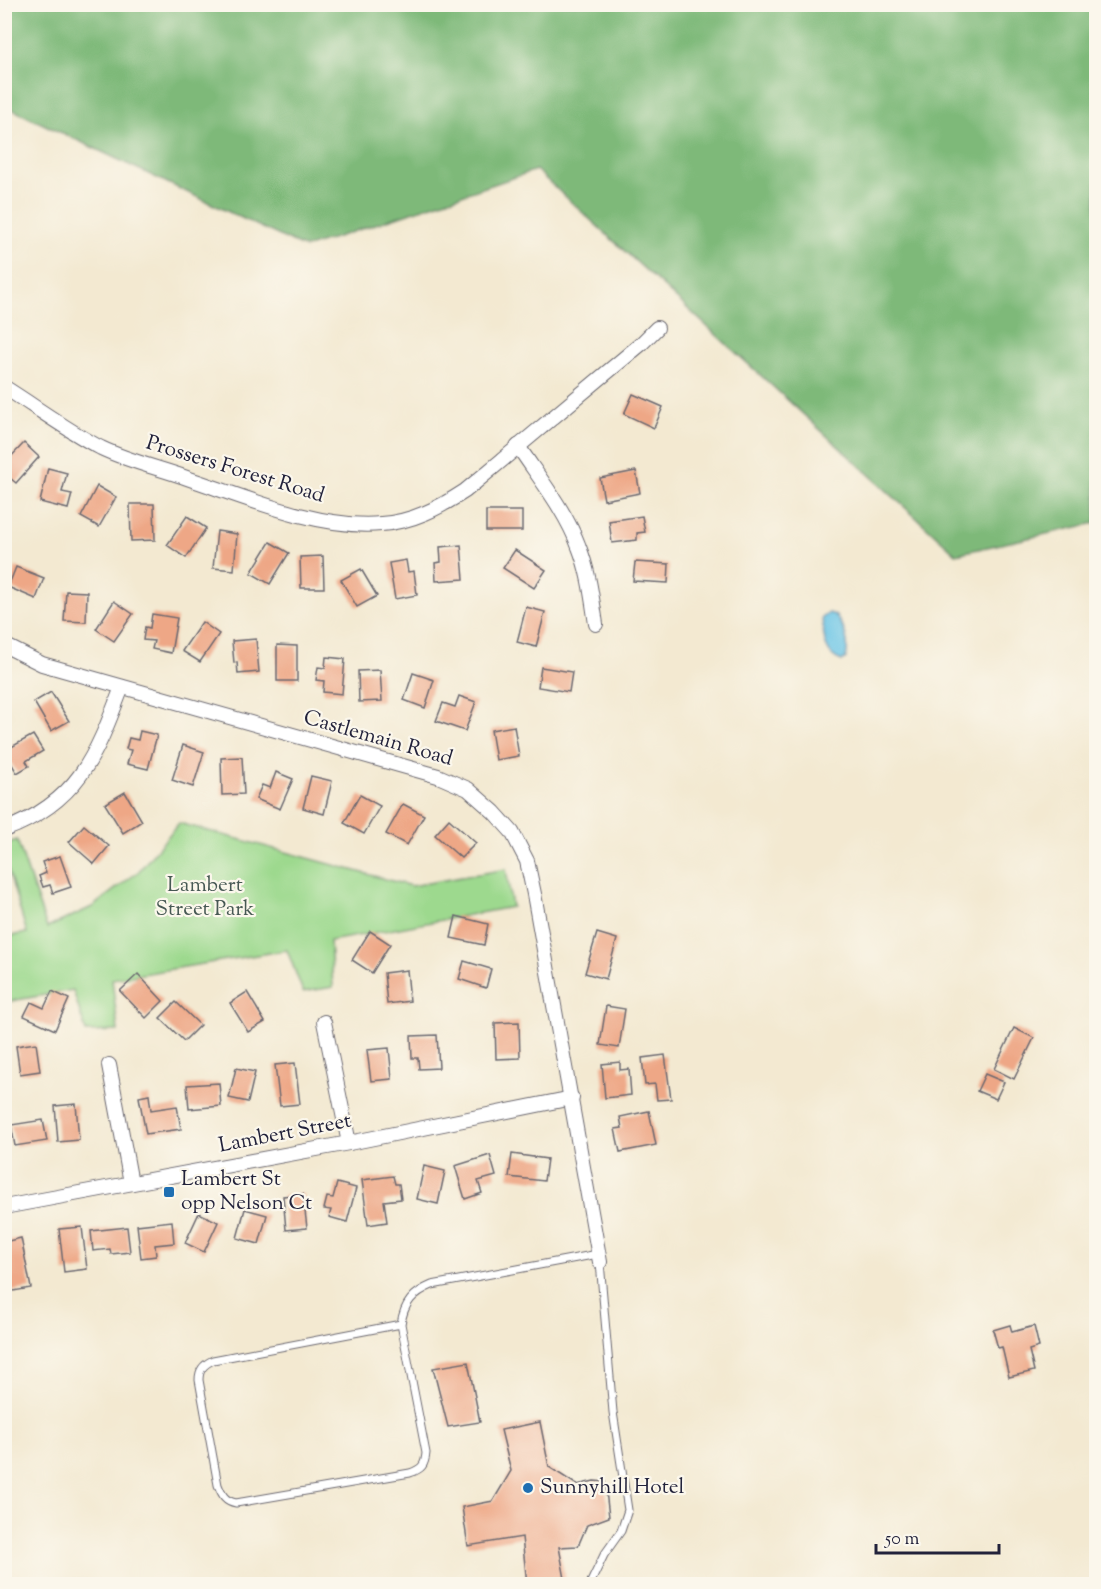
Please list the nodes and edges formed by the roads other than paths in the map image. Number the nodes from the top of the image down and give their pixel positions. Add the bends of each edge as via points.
1 (657, 328) dead end
2 (4, 387) edge
3 (518, 446) junction
4 (596, 624) dead end
5 (4, 645) edge
6 (122, 687) junction
7 (4, 830) edge
8 (324, 1022) dead end
9 (109, 1065) dead end
10 (572, 1098) junction
11 (349, 1143) junction
12 (131, 1183) junction
13 (4, 1207) edge
14 (599, 1258) junction
15 (400, 1324) junction
16 (590, 1584) edge

1 - 3 street, Prossers Forest Road
2 - 3 street, Prossers Forest Road via 116,454 265,504 342,522 379,525 433,511 465,491
3 - 4 street via 572,530 584,559
5 - 6 street, Castlemain Road via 42,664
6 - 7 street via 93,757 77,782 32,817
6 - 10 street, Castlemain Road via 438,776 468,789 494,812 512,832 526,861
8 - 11 street
9 - 12 street
10 - 11 street, Lambert Street
10 - 14 street, Castlemain Road
11 - 12 street, Lambert Street
12 - 13 street, Lambert Street
14 - 15 lane via 432,1285 409,1300
14 - 16 lane via 613,1412 628,1510 621,1531
15 - 15 lane via 426,1453 421,1469 229,1502 218,1485 199,1380 207,1363

